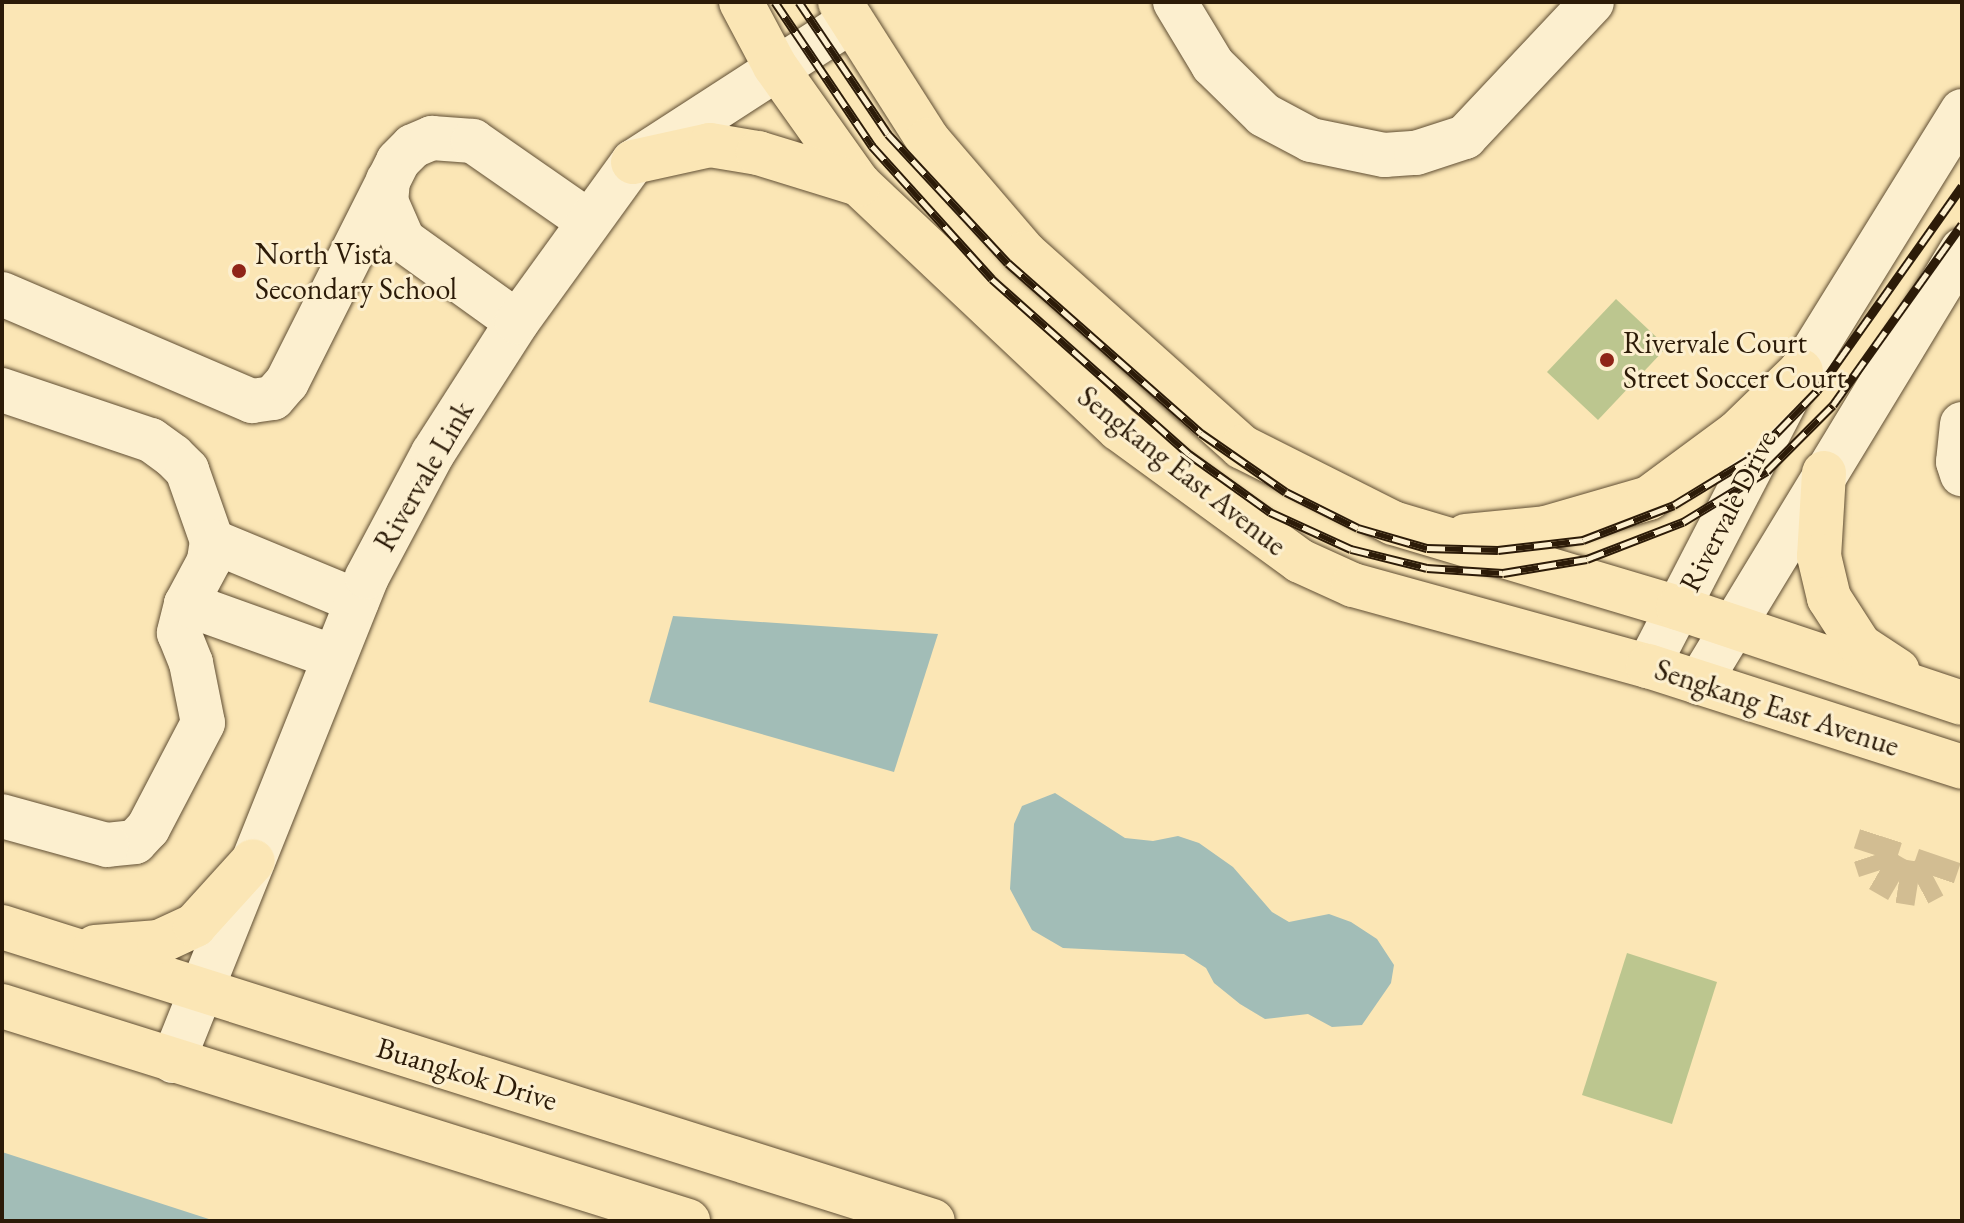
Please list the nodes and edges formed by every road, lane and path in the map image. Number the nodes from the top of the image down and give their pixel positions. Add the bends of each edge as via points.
1 (741, 2) edge
2 (1175, 2) edge
3 (1592, 2) edge
4 (846, 12) edge
5 (775, 66) junction
6 (1962, 111) edge
7 (633, 162) junction
8 (388, 180) junction
9 (859, 184) junction
10 (588, 221) junction
11 (1962, 250) edge
12 (2, 294) edge
13 (517, 322) junction
14 (1801, 371) junction
15 (2, 390) edge
16 (1962, 424) edge
17 (1824, 473) junction
18 (1962, 474) edge
19 (1444, 538) junction
20 (212, 541) junction
21 (357, 601) junction
22 (186, 604) junction
23 (1678, 608) junction
24 (1729, 627) junction
25 (334, 657) junction
26 (1648, 666) junction
27 (1699, 683) junction
28 (1946, 698) edge
29 (1962, 767) edge
30 (2, 816) edge
31 (253, 861) junction
32 (2, 927) edge
33 (69, 948) junction
34 (201, 991) junction
35 (2, 1006) edge
36 (173, 1061) junction
37 (688, 1221) edge
38 (933, 1221) edge

1 - 5 main road, Sengkang East Avenue
2 - 3 street via 1213,65 1264,115 1311,140 1384,155 1428,150 1465,137
4 - 5 street, Rivervale Link
4 - 19 main road, Sengkang East Avenue via 928,140 1025,253 1242,447 1393,523
5 - 7 street, Rivervale Link
5 - 9 main road, Sengkang East Avenue
6 - 14 street, Rivervale Drive
7 - 9 main road via 710,145 758,153
7 - 10 street, Rivervale Link
8 - 10 street via 413,146 453,136 473,141
8 - 12 street via 342,280 287,382 273,398 252,401
8 - 13 street via 386,201 403,240
9 - 26 main road, Sengkang East Avenue via 1119,429 1300,561 1353,585
10 - 13 street, Rivervale Link
11 - 17 street, Rivervale Drive
13 - 21 street, Rivervale Link via 433,453
14 - 19 main road via 1737,433 1649,498 1546,528
14 - 23 street, Rivervale Drive
15 - 20 street via 151,440 187,470
16 - 18 street
17 - 24 street, Rivervale Drive
17 - 28 main road via 1819,556 1829,598 1860,646
19 - 23 main road, Sengkang East Avenue
20 - 21 street
20 - 22 street via 209,561
21 - 25 street, Rivervale Link
22 - 25 street
22 - 30 street via 179,633 203,723 148,828 135,842 107,845
23 - 24 main road, Sengkang East Avenue
23 - 26 street, Rivervale Drive
24 - 27 street, Rivervale Drive
24 - 28 main road, Sengkang East Avenue
25 - 31 street, Rivervale Link
26 - 27 main road, Sengkang East Avenue
27 - 29 main road, Sengkang East Avenue
31 - 33 main road via 195,925 159,942
31 - 34 street, Rivervale Link
32 - 33 main road, Buangkok Drive
33 - 34 main road, Buangkok Drive
34 - 36 street, Rivervale Link
34 - 38 main road, Buangkok Drive
35 - 36 main road
36 - 37 main road

